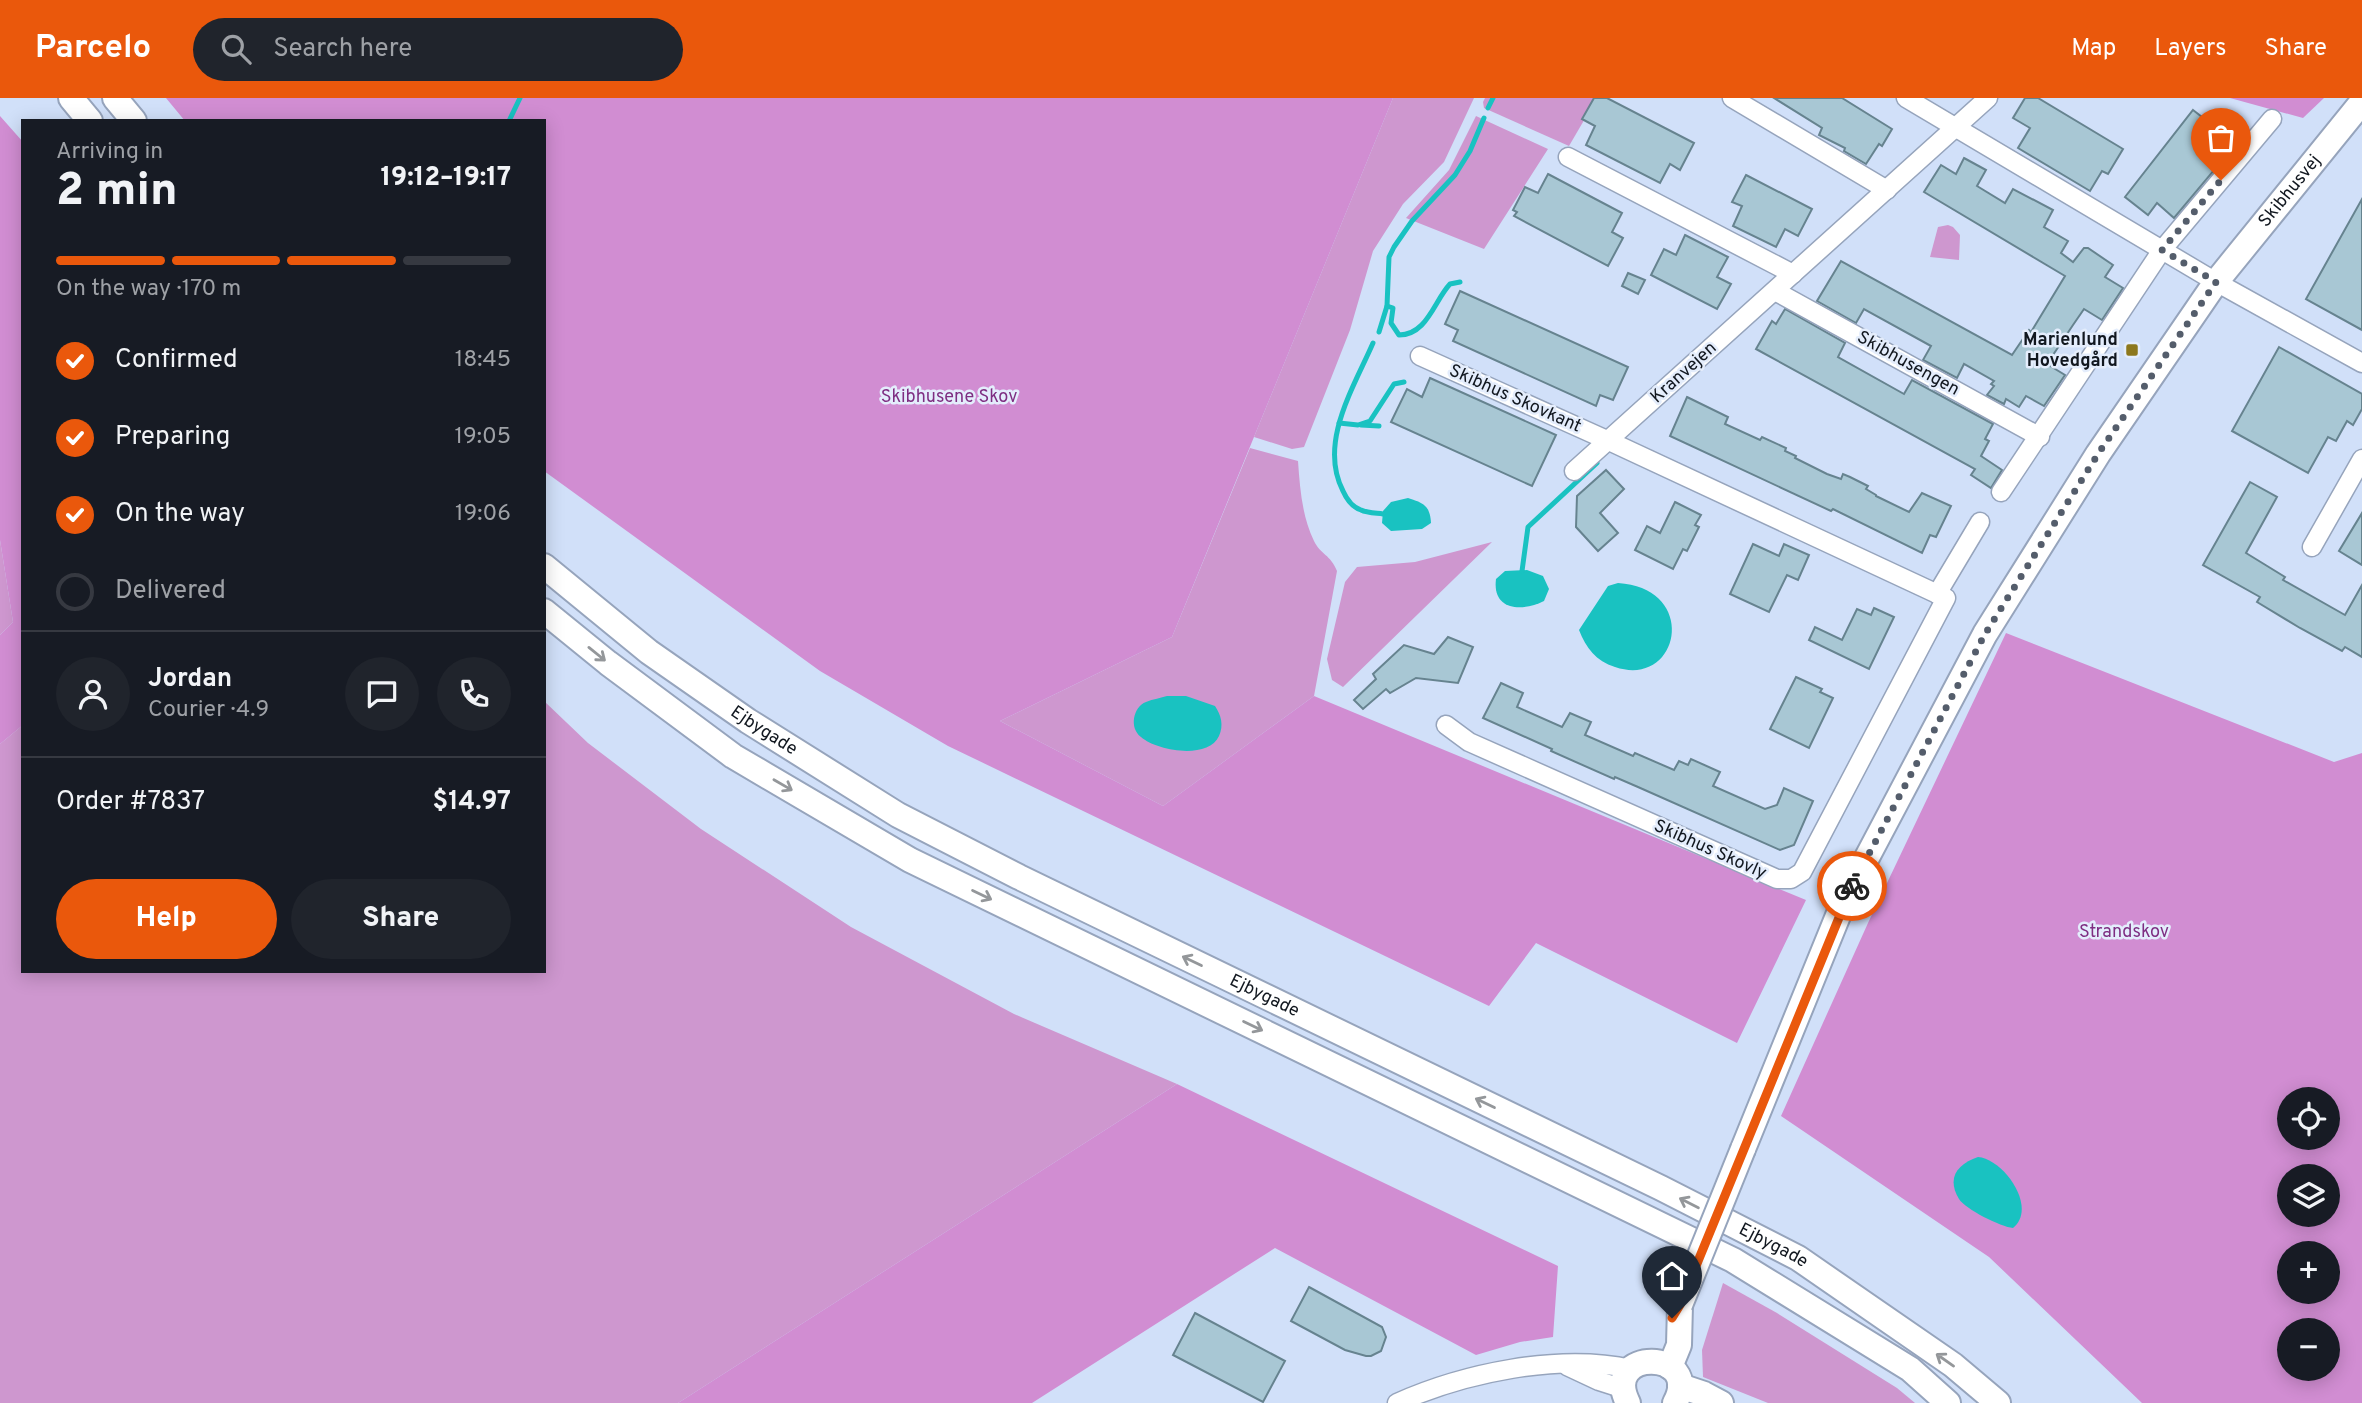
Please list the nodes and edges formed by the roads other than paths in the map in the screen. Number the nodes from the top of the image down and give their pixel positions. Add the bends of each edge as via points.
1 (71, 98) edge
2 (115, 98) edge
3 (1732, 98) edge
4 (1906, 98) edge
5 (1988, 98) edge
6 (2362, 102) edge
7 (88, 119) edge
8 (132, 119) edge
9 (2272, 119) dead end
10 (1956, 127) junction
11 (1568, 157) dead end
12 (1886, 190) junction
13 (2162, 250) junction
14 (1793, 274) junction
15 (2216, 282) junction
16 (1775, 291) junction
17 (1420, 356) dead end
18 (2362, 363) edge
19 (2040, 437) junction
20 (1609, 441) junction
21 (2362, 459) edge
22 (1574, 471) dead end
23 (2001, 492) dead end
24 (1980, 522) dead end
25 (2312, 547) dead end
26 (546, 568) edge
27 (1937, 594) junction
28 (546, 613) edge
29 (1447, 725) dead end
30 (1651, 1382) edge
31 (1397, 1403) edge
32 (1721, 1403) edge
33 (1948, 1403) edge
34 (1998, 1403) edge

1 - 7 main road
2 - 8 main road
3 - 12 street
4 - 10 street
5 - 10 street, Kranvejen
6 - 15 main road, Skibhusvej
9 - 13 street
10 - 12 street, Kranvejen
10 - 13 street
11 - 14 street
12 - 14 street, Kranvejen
13 - 15 street
13 - 19 street
14 - 16 street, Kranvejen
15 - 18 street
15 - 30 main road, Skibhusvej, bridge via 2098,454 1985,634 1844,901 1680,1305 1679,1345
16 - 19 street, Skibhusengen
16 - 20 street, Kranvejen
17 - 20 street, Skibhus Skovkant
19 - 23 street
20 - 22 street, Kranvejen
20 - 27 street
21 - 25 street
24 - 27 street, Skibhus Skovly
34 -> 26 main road, Ejbygade via 1953,1365 1798,1258 898,815 748,721 649,652
27 - 29 street, Skibhus Skovly via 1945,598 1941,606 1802,872 1791,879 1777,879 1469,743
28 -> 33 main road, Ejbygade via 733,756 910,860 1733,1260 1910,1370
30 - 31 street via 1599,1381 1564,1364 1539,1366 1484,1375
30 - 32 main road via 1704,1394

